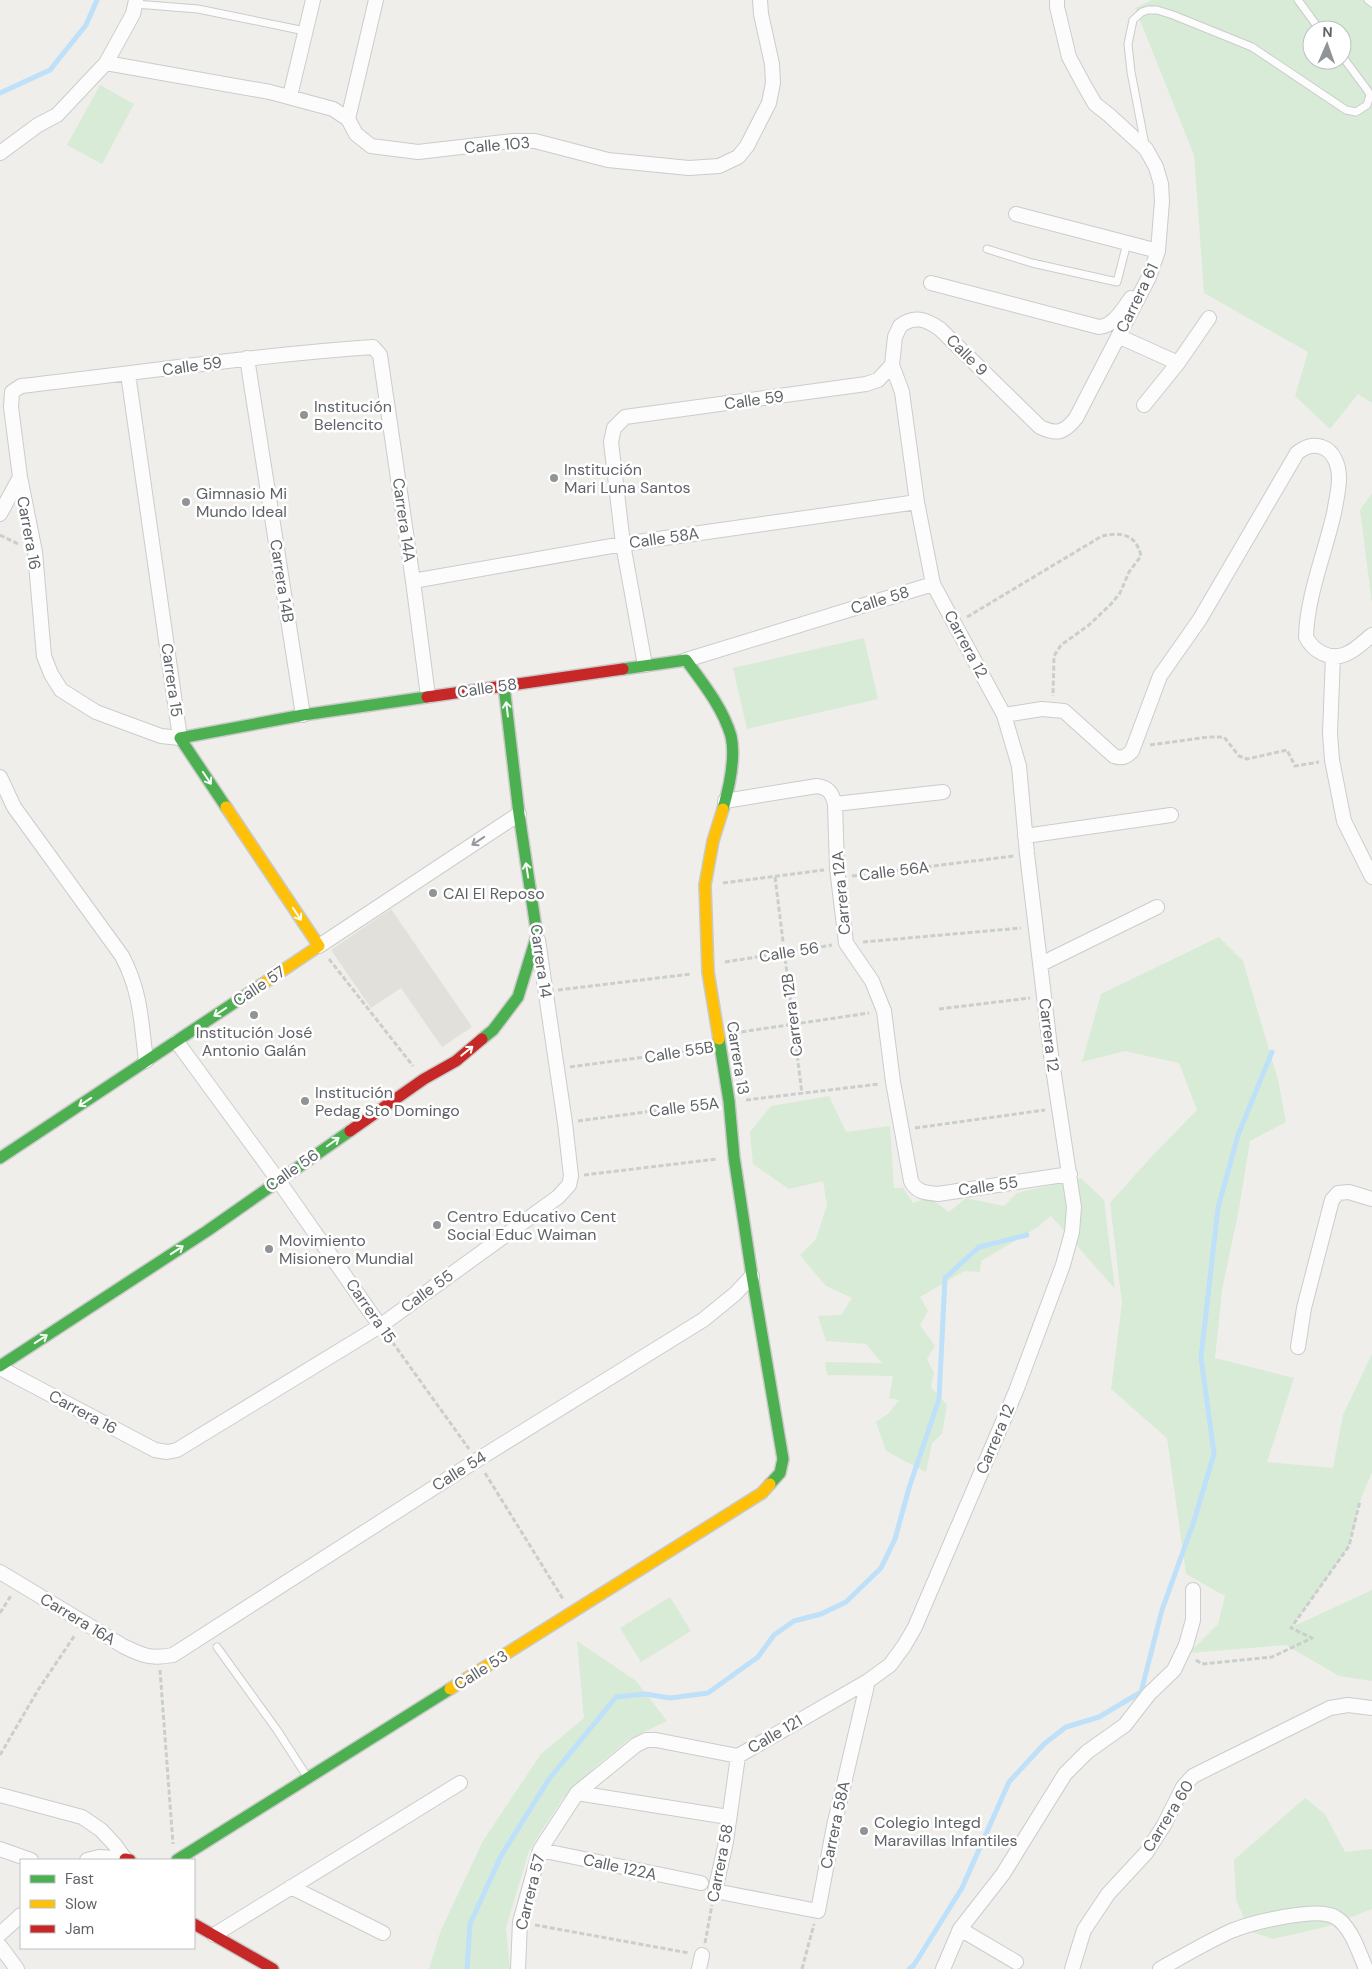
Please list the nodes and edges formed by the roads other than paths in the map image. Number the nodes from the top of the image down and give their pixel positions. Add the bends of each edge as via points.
1 (313, 0) edge
2 (376, 0) edge
3 (760, 0) edge
4 (1057, 0) edge
5 (1298, 0) edge
6 (1368, 0) edge
7 (136, 2) edge
8 (1372, 3) edge
9 (1313, 20) edge
10 (305, 31) junction
11 (106, 63) junction
12 (1352, 69) edge
13 (290, 96) junction
14 (348, 119) junction
15 (1146, 149) junction
16 (0, 153) edge
17 (1016, 214) dead end
18 (1127, 242) junction
19 (987, 249) dead end
20 (1158, 251) junction
21 (1149, 277) junction
22 (931, 283) dead end
23 (1209, 318) dead end
24 (1118, 336) junction
25 (373, 347) joint
26 (247, 358) junction
27 (1178, 363) junction
28 (892, 365) junction
29 (128, 374) junction
30 (12, 392) joint
31 (1144, 404) dead end
32 (1059, 432) joint
33 (20, 477) junction
34 (917, 502) junction
35 (0, 514) edge
36 (623, 544) junction
37 (413, 581) junction
38 (933, 584) junction
39 (1372, 635) edge
40 (1333, 656) junction
41 (686, 660) junction
42 (645, 665) junction
43 (50, 674) joint
44 (504, 686) junction
45 (428, 696) junction
46 (303, 715) junction
47 (1004, 715) junction
48 (180, 738) junction
49 (0, 777) edge
50 (943, 792) dead end
51 (725, 801) junction
52 (835, 804) junction
53 (519, 814) junction
54 (1171, 815) dead end
55 (1026, 836) junction
56 (1372, 877) edge
57 (1157, 907) dead end
58 (537, 935) junction
59 (319, 946) junction
60 (1041, 964) junction
61 (177, 1042) junction
62 (146, 1061) junction
63 (0, 1158) edge
64 (1070, 1174) junction
65 (571, 1176) joint
66 (278, 1180) junction
67 (911, 1181) joint
68 (1372, 1199) edge
69 (752, 1276) junction
70 (380, 1326) junction
71 (1298, 1347) dead end
72 (0, 1367) edge
73 (168, 1452) joint
74 (780, 1473) joint
75 (0, 1572) edge
76 (1193, 1590) dead end
77 (216, 1646) dead end
78 (160, 1657) joint
79 (868, 1681) junction
80 (1372, 1708) edge
81 (646, 1740) joint
82 (738, 1756) junction
83 (308, 1778) junction
84 (460, 1783) dead end
85 (577, 1793) junction
86 (0, 1795) edge
87 (722, 1816) dead end
88 (0, 1849) edge
89 (540, 1850) junction
90 (175, 1855) edge
91 (27, 1859) edge
92 (91, 1859) edge
93 (118, 1859) edge
94 (126, 1859) edge
95 (701, 1883) dead end
96 (291, 1887) junction
97 (715, 1891) joint
98 (20, 1916) edge
99 (195, 1925) edge
100 (960, 1928) junction
101 (383, 1933) dead end
102 (0, 1934) edge
103 (214, 1935) junction
104 (0, 1946) edge
105 (702, 1955) road end
106 (1016, 1962) dead end
107 (251, 1964) edge
108 (17, 1969) edge
109 (274, 1969) edge
110 (518, 1969) edge
111 (699, 1969) edge
112 (944, 1969) edge
113 (1072, 1969) edge
114 (1160, 1969) edge
115 (1366, 1969) edge

1 - 10 street
2 - 14 street
3 - 14 street, Calle 103 via 772,64 769,103 747,146 738,157 719,166 689,168 608,160 535,140 418,152 371,146 356,134
4 - 15 street via 1069,57 1095,104
5 - 9 lane
6 - 8 lane
7 - 10 lane via 198,9
7 - 11 street via 133,14
10 - 13 street
11 - 13 street, Calle 103
11 - 16 street via 57,114
12 - 15 lane via 1368,91 1370,100 1363,110 1356,112 1346,110 1252,47 1158,10 1142,12 1131,25 1128,44 1130,72
13 - 14 street, Calle 103 via 333,109
15 - 20 street, Carrera 61 via 1161,184 1162,220
17 - 18 street
18 - 19 lane via 1117,282 1032,264
18 - 20 street
20 - 21 street, Carrera 61
21 - 22 street via 1111,324 1105,327
21 - 24 street, Carrera 61
23 - 27 street
24 - 27 street
24 - 32 street, Carrera 61 via 1076,418 1068,428
25 - 26 street, Calle 59
25 - 37 street, Carrera 14A via 380,355
26 - 29 street, Calle 59
26 - 46 street, Carrera 14B
27 - 31 street
28 - 32 street, Calle 9 via 895,337 900,326 915,319 929,321 940,328 1040,428
28 - 34 street, Carrera 12 via 902,392
28 - 36 street, Calle 59 via 878,380 866,384 625,418 614,428 611,442
29 - 30 street, Calle 59 via 21,386
29 - 48 street, Carrera 15
30 - 33 street, Carrera 16
33 - 35 street
33 - 43 street, Carrera 16 via 34,552 44,656
34 - 36 street, Calle 58A
34 - 38 street, Carrera 12
36 - 37 street, Calle 58A
36 - 42 street
37 - 45 street, Carrera 14A
38 - 41 street, Calle 58
38 - 47 street, Carrera 12
39 - 40 street via 1345,655
40 - 47 street via 1313,648 1306,637 1311,602 1339,490 1339,468 1331,452 1313,445 1297,453 1200,619 1160,676 1132,751 1127,756 1114,756 1064,711 1042,709
40 - 56 street via 1332,760 1344,821
41 - 42 street, Calle 58
41 - 51 street, Carrera 13 via 714,698 731,736 732,770
42 - 44 street, Calle 58
43 - 48 street, Calle 58 via 61,690 96,712 161,736
44 - 45 street, Calle 58
53 -> 44 street, Carrera 14
45 - 46 street, Calle 58
46 - 48 street, Calle 58
47 - 55 street, Carrera 12 via 1019,766
48 -> 59 street, Carrera 15
49 - 62 street via 14,807 122,956 139,1002
50 - 52 street
51 - 52 street via 817,786 831,792
51 - 69 street, Carrera 13 via 712,841 705,885 708,972
52 - 67 street, Carrera 12A via 837,868 846,943 872,981 884,1011
58 -> 53 street, Carrera 14
53 -> 59 street, Calle 57
54 - 55 street
55 - 60 street, Carrera 12
57 - 60 street
58 - 65 street, Carrera 14
66 -> 58 street, Calle 56 via 424,1079 456,1061 493,1030 518,997
59 -> 61 street, Calle 57
60 - 64 street, Carrera 12
61 - 62 street, Calle 57
61 - 66 street, Carrera 15
62 -> 63 street, Calle 57
64 - 67 street, Calle 55 via 938,1194 921,1191
64 - 79 street, Carrera 12 via 1074,1207 1064,1265 1016,1391 915,1627 890,1665
65 - 70 street, Calle 55 via 569,1185 558,1197
66 - 70 street, Carrera 15
72 -> 66 street, Calle 56 via 207,1231
68 - 71 street via 1349,1192 1338,1193 1332,1200 1304,1308
69 - 74 street, Carrera 13 via 784,1458
69 - 78 street, Calle 54 via 703,1320 173,1655
70 - 73 street, Calle 55 via 177,1450
72 - 73 street, Carrera 16 via 155,1450
74 - 83 street, Calle 53 via 762,1493
75 - 78 street, Carrera 16A via 124,1646 145,1656
76 - 100 street via 1193,1620 1174,1670 1125,1724 1087,1752 1065,1774 1003,1874
77 - 83 lane
79 - 82 street, Calle 121
79 - 97 street, Carrera 58A via 818,1911
80 - 113 street, Carrera 60 via 1348,1705 1330,1708 1192,1776 1146,1853 1108,1894 1084,1930
81 - 82 street, Calle 121
81 - 85 street, Carrera 57
82 - 97 street, Carrera 58 via 726,1842
83 - 90 street, Calle 53
84 - 96 street
85 - 87 street
85 - 89 street, Carrera 57
86 - 94 street via 82,1817 101,1830
88 - 91 street
89 - 95 street, Calle 122A
89 - 110 street, Carrera 57 via 520,1922
92 - 93 street
96 - 101 street
96 - 103 street
98 - 102 street
99 - 103 street
100 - 106 street
100 - 112 street
103 - 107 street
104 - 108 street
105 - 111 street
107 - 109 street
114 - 115 street via 1232,1931 1300,1914 1318,1913 1334,1916 1344,1923

